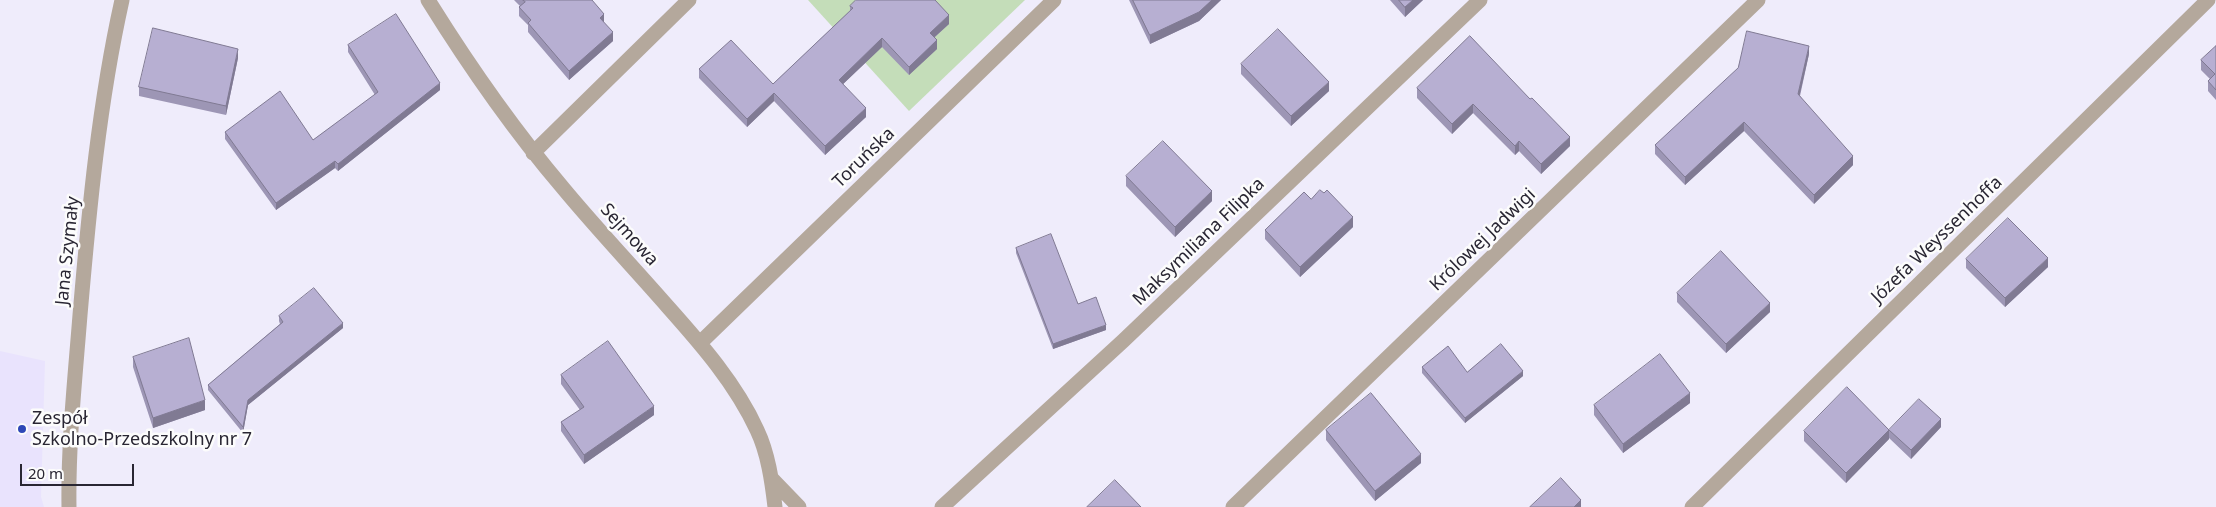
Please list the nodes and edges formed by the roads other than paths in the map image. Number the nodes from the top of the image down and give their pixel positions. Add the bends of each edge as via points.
1 (122, 0) edge
2 (428, 0) edge
3 (689, 0) edge
4 (1054, 0) edge
5 (1480, 0) edge
6 (1758, 0) edge
7 (2208, 0) edge
8 (534, 153) junction
9 (700, 343) junction
10 (771, 478) junction
11 (69, 507) edge
12 (775, 507) edge
13 (799, 507) edge
14 (942, 507) edge
15 (1233, 507) edge
16 (1692, 507) edge

1 - 11 street, Jana Szymały via 88,222 72,422
2 - 8 street, Sejmowa via 468,64
3 - 8 street
4 - 9 street, Toruńska
5 - 14 street, Maksymiliana Filipka via 1123,341
6 - 15 street, Królowej Jadwigi
7 - 16 street, Józefa Weyssenhoffa
8 - 9 street, Sejmowa
9 - 10 street, Sejmowa via 732,387 757,430
10 - 12 street, Sejmowa
10 - 13 street

